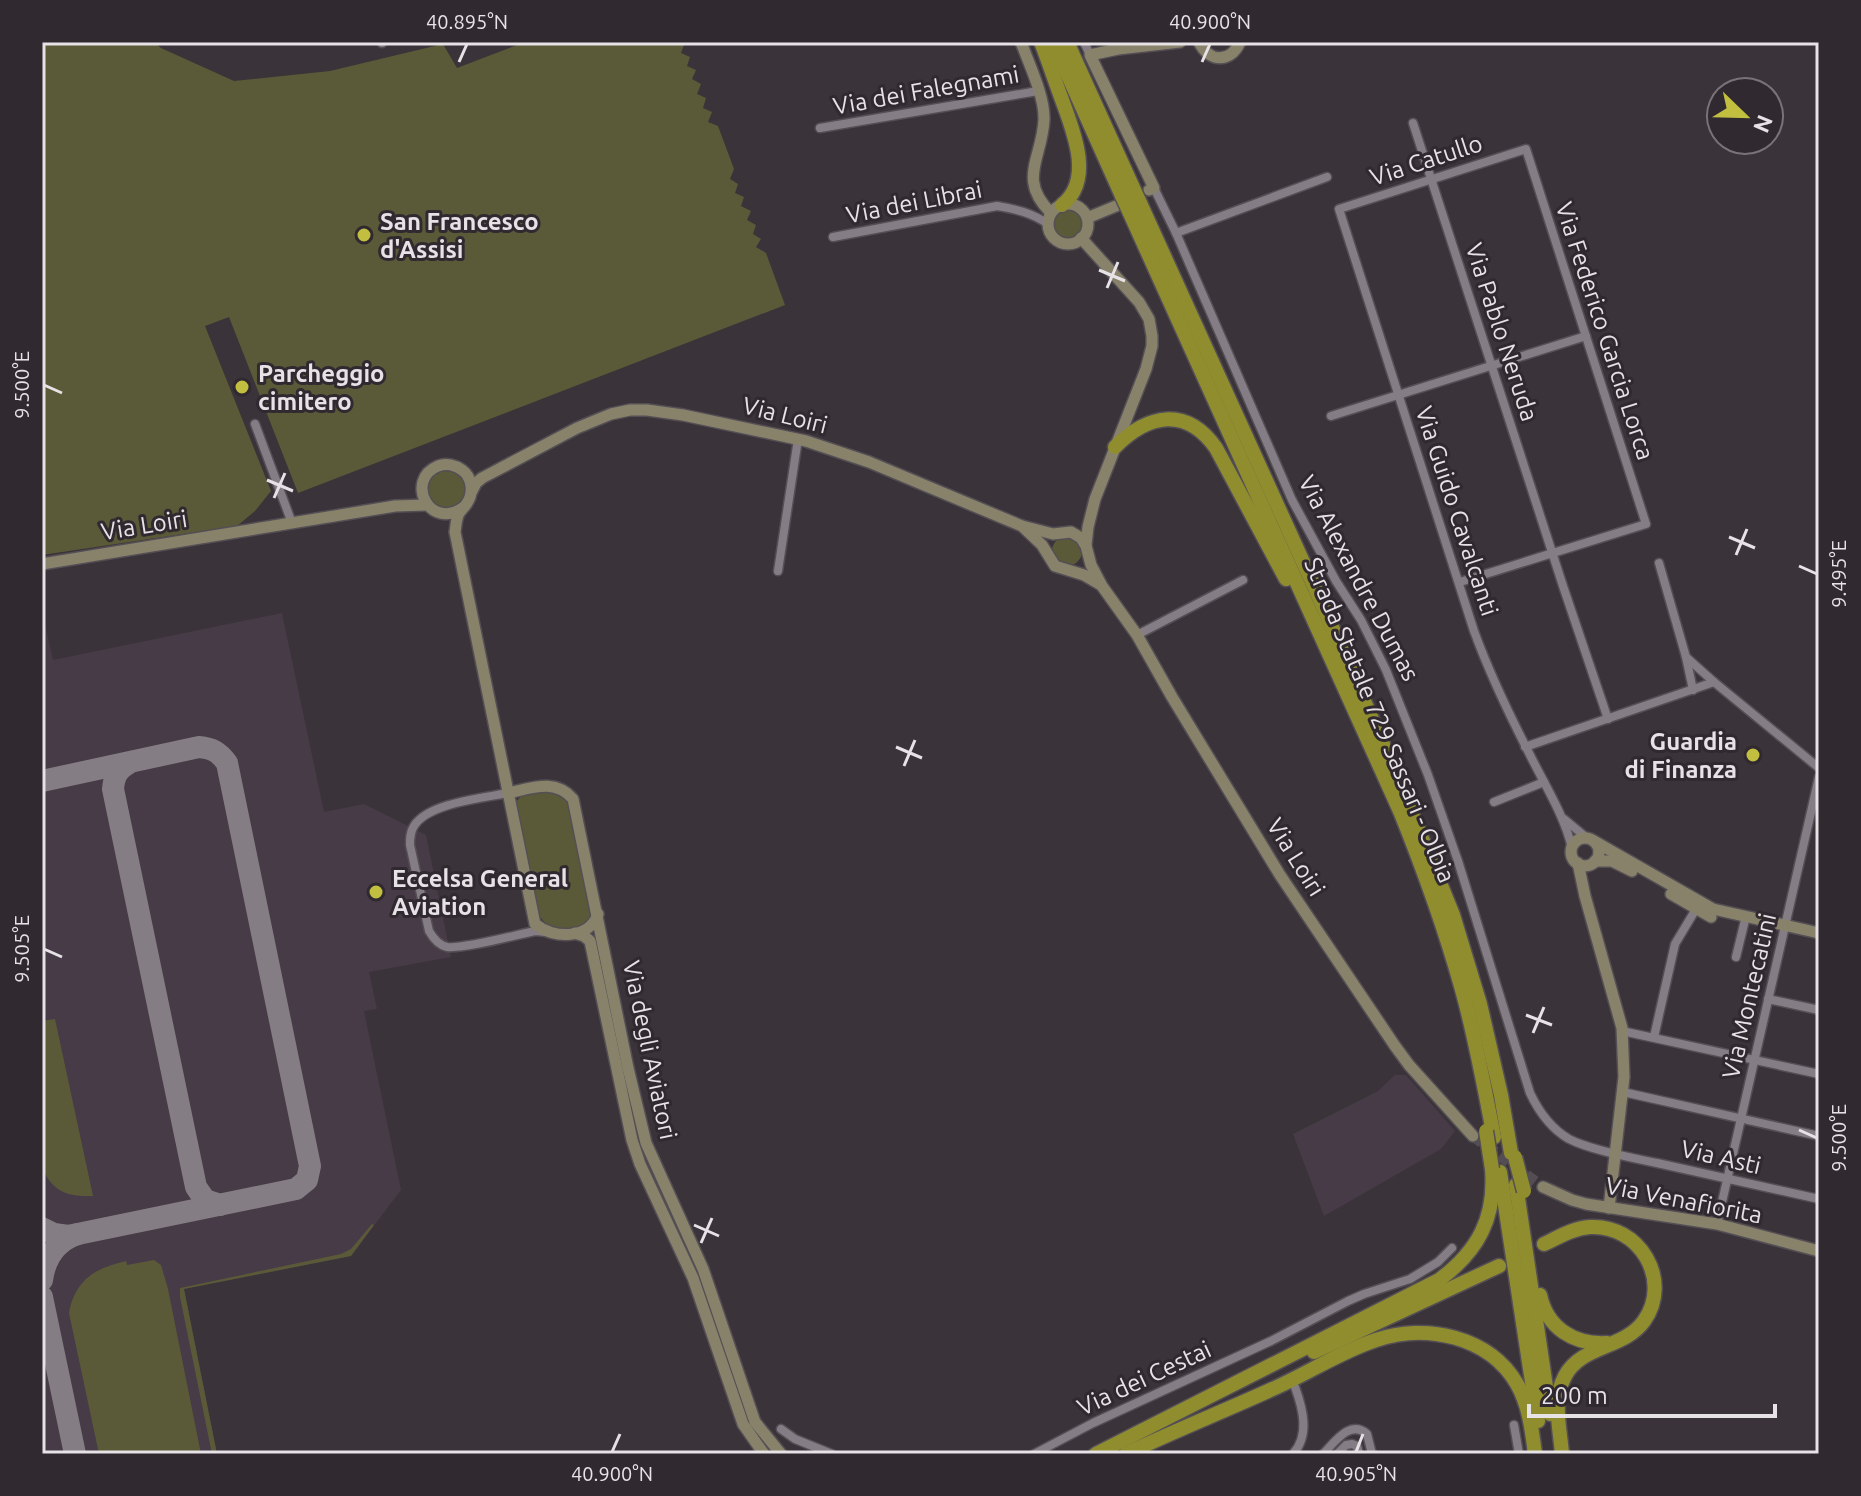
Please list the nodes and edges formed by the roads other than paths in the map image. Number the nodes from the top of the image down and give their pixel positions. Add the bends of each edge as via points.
1 (1021, 42) edge
2 (1041, 42) edge
3 (1053, 42) edge
4 (1067, 42) edge
5 (1084, 42) edge
6 (1179, 42) edge
7 (1240, 42) edge
8 (1201, 46) edge
9 (1090, 55) junction
10 (1038, 91) junction
11 (1413, 123) dead end
12 (820, 128) dead end
13 (1526, 149) joint
14 (1327, 177) dead end
15 (1431, 179) junction
16 (1135, 198) junction
17 (1339, 209) joint
18 (1054, 214) junction
19 (1087, 218) junction
20 (1176, 233) junction
21 (833, 237) dead end
22 (1081, 238) junction
23 (1586, 336) junction
24 (1493, 366) junction
25 (1399, 396) junction
26 (1331, 416) dead end
27 (255, 424) dead end
28 (798, 439) junction
29 (1115, 447) junction
30 (496, 469) junction
31 (463, 470) junction
32 (422, 489) junction
33 (472, 491) junction
34 (1095, 499) junction
35 (427, 505) junction
36 (395, 506) junction
37 (464, 507) junction
38 (444, 514) junction
39 (292, 523) junction
40 (1022, 526) junction
41 (455, 532) junction
42 (1062, 533) junction
43 (1086, 547) junction
44 (1552, 553) junction
45 (1048, 555) junction
46 (1659, 563) dead end
47 (42, 564) edge
48 (778, 571) dead end
49 (1068, 571) junction
50 (1243, 580) dead end
51 (1460, 582) junction
52 (1102, 586) junction
53 (1137, 635) junction
54 (1686, 657) junction
55 (1334, 667) junction
56 (1714, 682) junction
57 (1693, 690) junction
58 (1608, 719) junction
59 (1525, 747) junction
60 (1819, 768) edge
61 (1819, 777) edge
62 (1544, 782) junction
63 (508, 793) junction
64 (1494, 802) dead end
65 (1560, 816) junction
66 (1590, 840) junction
67 (1572, 848) junction
68 (1593, 862) junction
69 (1578, 863) junction
70 (1585, 896) junction
71 (1696, 909) junction
72 (598, 914) junction
73 (1745, 920) junction
74 (1784, 929) junction
75 (550, 933) junction
76 (575, 933) junction
77 (1819, 933) edge
78 (1819, 940) edge
79 (1736, 957) dead end
80 (1768, 999) junction
81 (1819, 1010) edge
82 (1622, 1031) junction
83 (1654, 1037) junction
84 (1755, 1058) junction
85 (1819, 1074) edge
86 (1623, 1092) junction
87 (1741, 1118) junction
88 (1484, 1135) junction
89 (1819, 1136) edge
90 (1615, 1153) junction
91 (1496, 1170) junction
92 (1727, 1179) junction
93 (1543, 1187) tunnel mouth
94 (1520, 1188) junction
95 (1819, 1199) edge
96 (1609, 1208) junction
97 (1717, 1224) junction
98 (1544, 1244) dead end
99 (1452, 1248) dead end
100 (1819, 1251) edge
101 (1499, 1266) dead end
102 (1271, 1341) junction
103 (1619, 1342) junction
104 (1280, 1356) dead end
105 (1295, 1387) dead end
106 (1514, 1425) dead end
107 (1168, 1426) junction
108 (781, 1429) dead end
109 (764, 1454) edge
110 (781, 1454) edge
111 (832, 1454) edge
112 (1034, 1454) edge
113 (1096, 1454) edge
114 (1126, 1454) edge
115 (1293, 1454) edge
116 (1323, 1454) edge
117 (1337, 1454) edge
118 (1359, 1454) edge
119 (1372, 1454) edge
120 (1519, 1454) edge
121 (1535, 1454) edge
122 (1543, 1454) edge
123 (1559, 1454) edge

1 - 10 street
2 - 18 highway via 1079,155 1072,195
3 - 16 highway, Strada Statale 729 Sassari - Olbia
4 - 16 highway, Strada Statale 729 Sassari - Olbia
5 - 9 street, Via Alexandre Dumas
6 - 8 street
6 - 9 street
7 - 8 street via 1222,58
9 - 16 street, Via Alexandre Dumas
10 - 12 street, Via dei Falegnami
10 - 18 street via 1044,119 1034,190
11 - 15 street, Via Pablo Neruda
13 - 15 street, Via Catullo
13 - 23 street, Via Federico Garcia Lorca
14 - 20 street
15 - 17 street, Via Catullo
15 - 24 street, Via Pablo Neruda
16 - 19 street
16 - 20 street, Via Alexandre Dumas
16 - 55 highway, Strada Statale 729 Sassari - Olbia
16 - 94 highway, Strada Statale 729 Sassari - Olbia, bridge via 1312,581 1427,848 1465,954
17 - 25 street, Via Guido Cavalcanti
18 - 19 street via 1077,206
18 - 21 street, Via dei Librai via 1036,216 997,206
18 - 22 street via 1050,234 1062,243
19 - 22 street
20 - 90 street, Via Alexandre Dumas via 1292,500 1396,693 1458,861 1538,1110 1570,1139
22 - 29 street via 1139,302 1152,336 1146,369
23 - 24 street
23 - 44 street, Via Federico Garcia Lorca via 1646,524
24 - 25 street
24 - 44 street, Via Pablo Neruda
25 - 26 street
25 - 51 street, Via Guido Cavalcanti
27 - 39 street
28 - 30 street, Via Loiri via 683,415 630,410 577,428
28 - 40 street, Via Loiri via 869,462
28 - 48 street
29 - 34 street
29 - 55 highway via 1139,426 1161,420 1181,421 1209,438
30 - 31 street, Via Loiri
30 - 33 street, Via Loiri
31 - 32 street via 436,467 428,472
31 - 33 street
32 - 35 street
32 - 36 street
33 - 37 street
34 - 42 street via 1079,525
34 - 43 street
35 - 36 street, Via Loiri
35 - 38 street
36 - 39 street, Via Loiri
37 - 38 street
37 - 41 street
38 - 41 street
39 - 47 street, Via Loiri
40 - 42 street
40 - 45 street, Via Loiri
41 - 63 street
42 - 43 street via 1076,534
42 - 45 street via 1050,542
43 - 49 street via 1080,566
43 - 52 street, Via Loiri
44 - 51 street
44 - 58 street, Via Pablo Neruda
45 - 49 street via 1055,566
46 - 54 street
49 - 52 street
50 - 53 street
51 - 59 street, Via Guido Cavalcanti via 1482,652
52 - 53 street, Via Loiri
53 - 88 street, Via Loiri via 1280,875 1379,1024 1409,1065
54 - 56 street
54 - 57 street
55 - 88 highway, Strada Statale 729 Sassari - Olbia via 1400,811 1456,972 1479,1057
56 - 57 street
56 - 60 street
57 - 58 street
58 - 59 street
59 - 62 street, Via Guido Cavalcanti
61 - 74 street, Via Montecatini
62 - 64 street
62 - 65 street, Via Guido Cavalcanti
63 - 72 street, Via degli Aviatori via 553,786 573,799
63 - 75 street via 535,924
63 - 75 street via 449,805 414,826 410,845 429,931 449,947 535,931
65 - 66 street, Via Guido Cavalcanti
65 - 67 street, Via Guido Cavalcanti
66 - 67 street via 1579,839
66 - 68 street via 1598,849
66 - 73 street via 1713,909
67 - 69 street
68 - 69 street
68 - 70 street via 1586,870
68 - 71 street via 1612,861
69 - 70 street
70 - 82 street
71 - 73 street
71 - 83 street via 1675,944
72 - 76 street via 590,927
72 - 110 street, Via degli Aviatori via 646,1143 703,1269 755,1422
73 - 74 street
73 - 79 street
74 - 77 street
74 - 78 street
74 - 80 street, Via Montecatini
75 - 76 street
76 - 109 street, Via degli Aviatori via 590,941 636,1152 693,1278 743,1424
80 - 81 street
80 - 84 street, Via Montecatini
82 - 83 street
82 - 86 street
83 - 84 street
84 - 85 street
84 - 87 street, Via Montecatini
86 - 87 street
86 - 90 street
87 - 89 street
87 - 92 street, Via Montecatini
88 - 91 highway, Strada Statale 729 Sassari - Olbia
90 - 92 street, Via Asti
90 - 96 street
91 - 107 highway via 1486,1223 1451,1272 1198,1402
91 - 122 highway, Strada Statale 729 Sassari - Olbia
92 - 95 street, Via Asti
92 - 97 street, Via Montecatini
93 - 96 street, Via Venafiorita
94 - 103 highway via 1548,1318 1578,1340
94 - 123 highway
96 - 97 street, Via Venafiorita
97 - 100 street, Via Venafiorita
98 - 103 highway via 1588,1227 1622,1233 1638,1245 1652,1271 1654,1294 1648,1315
99 - 102 street, Via dei Cestai via 1410,1279 1356,1297
101 - 107 highway via 1198,1417
102 - 104 street
102 - 112 street, Via dei Cestai
103 - 123 highway via 1580,1358 1563,1378
105 - 115 street via 1304,1430
106 - 120 street
107 - 113 highway
107 - 114 highway
107 - 121 highway via 1279,1386 1374,1340 1429,1332 1475,1346 1512,1377 1526,1405
108 - 111 street
116 - 119 street via 1348,1430 1359,1428 1369,1438
117 - 118 street via 1352,1444

